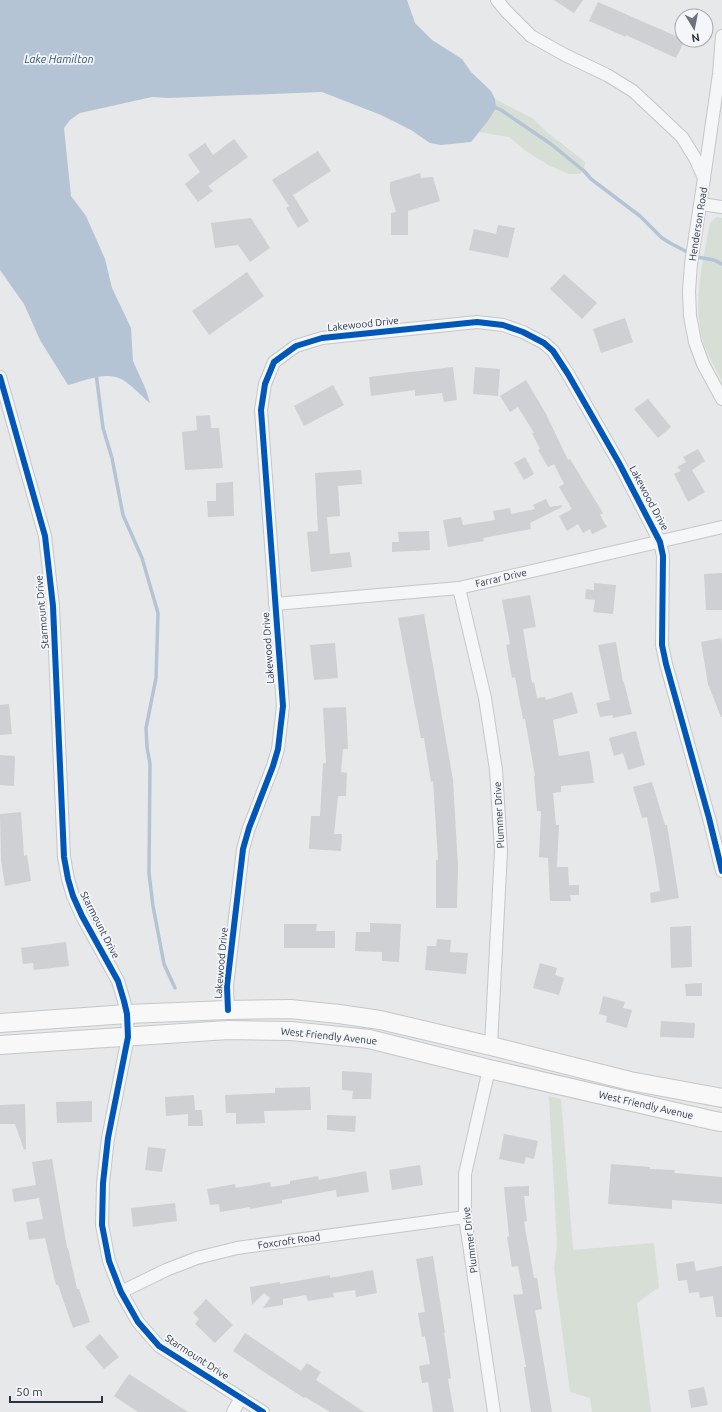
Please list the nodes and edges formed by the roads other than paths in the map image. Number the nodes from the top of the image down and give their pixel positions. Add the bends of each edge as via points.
1 (497, 0) edge
2 (722, 36) edge
3 (704, 178) junction
4 (701, 204) junction
5 (722, 207) edge
6 (0, 377) edge
7 (722, 399) edge
8 (722, 527) edge
9 (660, 542) junction
10 (459, 588) junction
11 (275, 604) junction
12 (722, 871) edge
13 (228, 1010) junction
14 (127, 1014) junction
15 (0, 1022) edge
16 (128, 1037) junction
17 (0, 1045) edge
18 (491, 1046) junction
19 (489, 1069) junction
20 (722, 1098) edge
21 (722, 1122) edge
22 (465, 1218) junction
23 (121, 1292) junction
24 (241, 1398) junction
25 (232, 1412) edge
26 (263, 1412) edge
27 (494, 1412) edge

1 - 3 street, Henderson Road via 531,36 633,91 682,137
2 - 3 street
3 - 4 street, Henderson Road
4 - 5 street
4 - 7 street, Henderson Road via 691,264 690,316 703,364
6 - 14 street, Starmount Drive via 45,536 53,606 64,857 68,879 82,916 118,982
8 - 9 street, Farrar Drive
9 - 10 street, Farrar Drive
9 - 11 street, Lakewood Drive via 568,374 553,351 544,343 503,325 477,322 322,338 296,346 274,362 265,384 261,410
9 - 12 street, Lakewood Drive via 663,556 662,645
10 - 11 street, Farrar Drive
10 - 18 street, Plummer Drive via 485,698 496,770 501,851
11 - 13 street, Lakewood Drive via 283,706 281,729 273,766 244,849 227,986
13 - 14 main road, West Friendly Avenue
13 - 18 main road, West Friendly Avenue via 290,1009 339,1014 380,1020
14 - 15 main road, West Friendly Avenue
14 - 16 street, Starmount Drive
16 - 17 main road, West Friendly Avenue
16 - 19 main road, West Friendly Avenue via 228,1030 291,1031 369,1039
16 - 23 street, Starmount Drive via 108,1138 103,1183 102,1225 109,1261
18 - 20 main road, West Friendly Avenue via 630,1081
19 - 21 main road, West Friendly Avenue
19 - 22 street, Plummer Drive via 465,1174
22 - 23 street, Foxcroft Road via 237,1248 196,1258
22 - 27 street, Plummer Drive
23 - 24 street, Starmount Drive via 138,1322 160,1346
24 - 25 street
24 - 26 street, Starmount Drive

